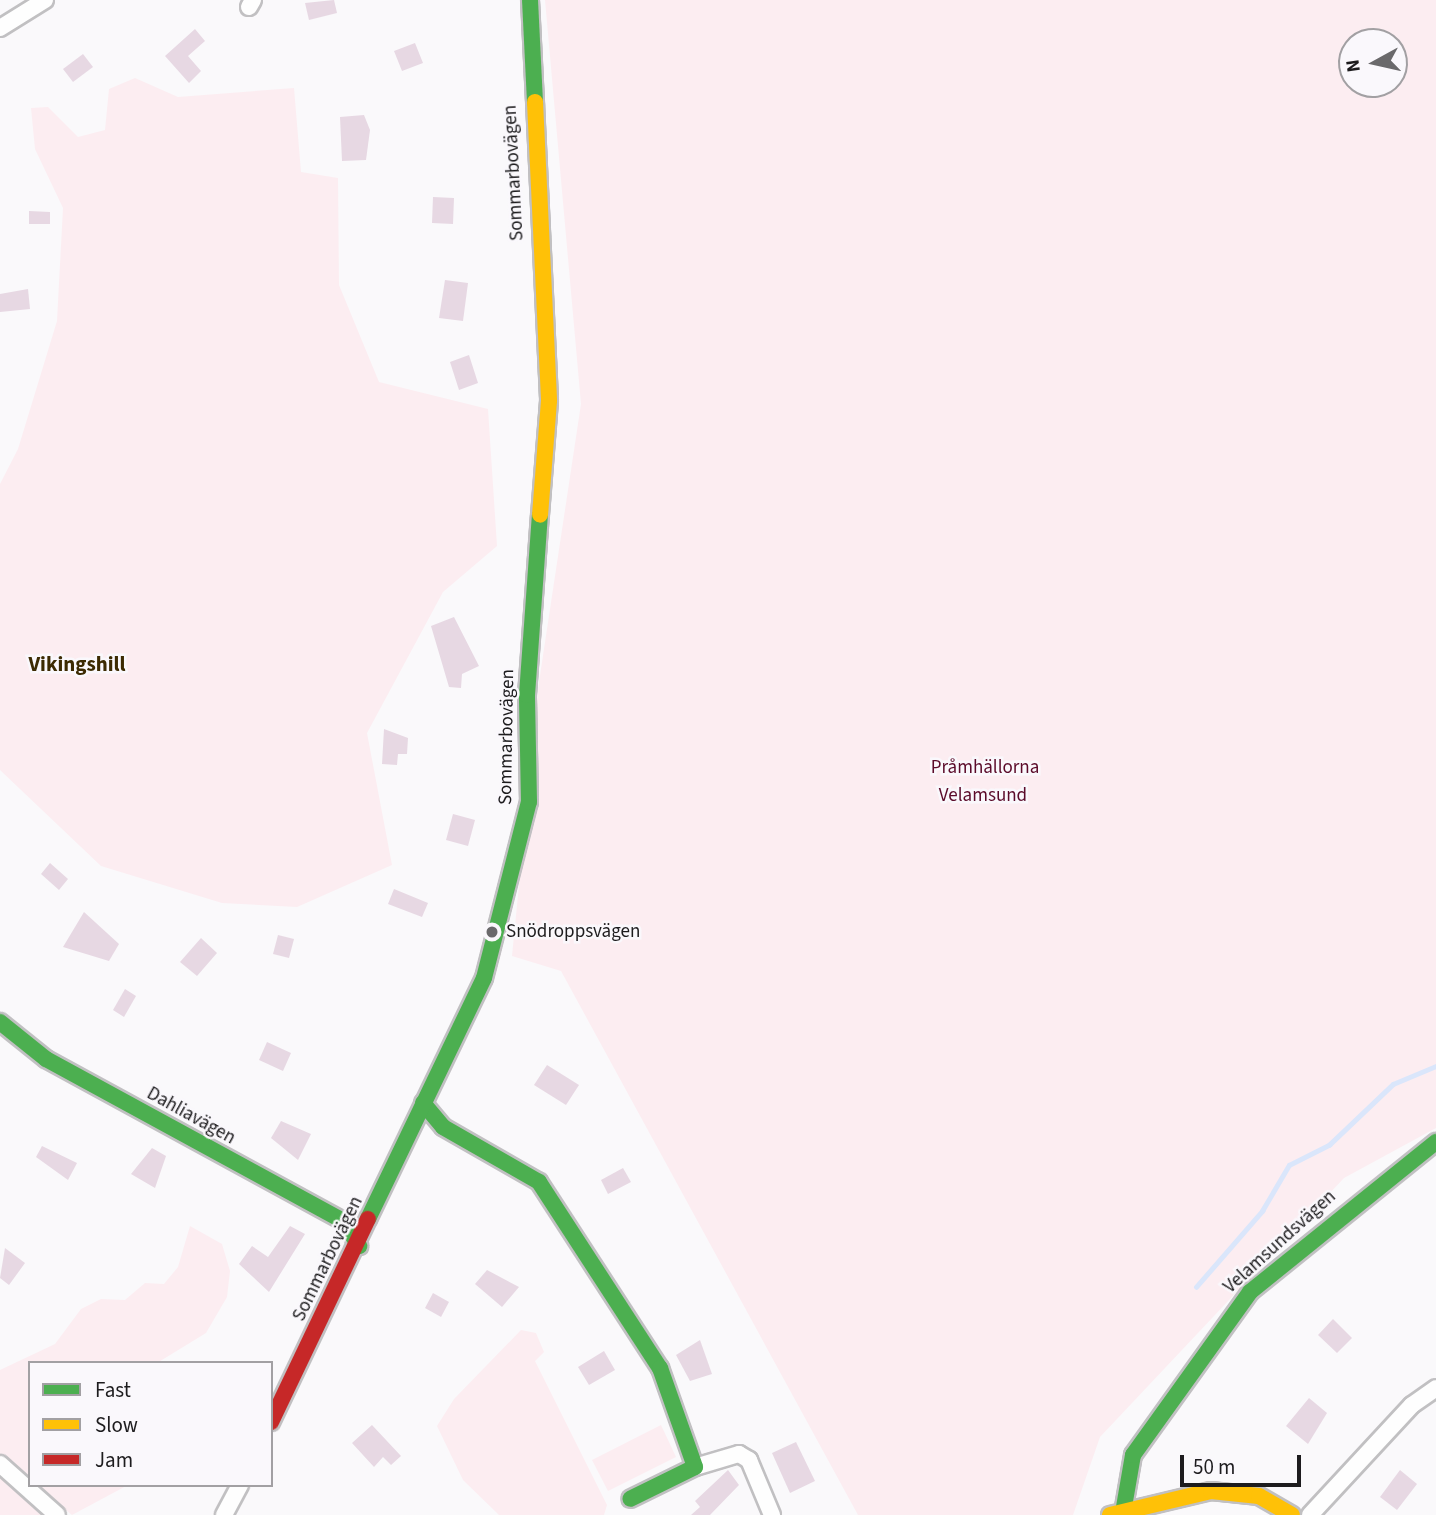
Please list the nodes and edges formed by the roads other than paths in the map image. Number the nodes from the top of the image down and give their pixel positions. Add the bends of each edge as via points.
1 (45, 0) edge
2 (530, 0) edge
3 (0, 28) edge
4 (0, 1021) edge
5 (423, 1103) junction
6 (1436, 1142) edge
7 (359, 1246) junction
8 (1436, 1388) edge
9 (273, 1418) edge
10 (0, 1464) edge
11 (695, 1467) junction
12 (239, 1487) edge
13 (630, 1499) dead end
14 (1117, 1511) edge
15 (57, 1515) edge
16 (224, 1515) edge
17 (772, 1515) edge
18 (1292, 1515) edge
19 (1310, 1515) edge

1 - 3 street
2 - 5 street, Sommarbovägen via 549,401 527,695 529,802 484,978
4 - 7 street, Dahliavägen via 46,1059 343,1221
5 - 7 street, Sommarbovägen
5 - 11 street via 443,1127 539,1182 660,1368
6 - 14 street, Velamsundsvägen via 1250,1292 1133,1455
7 - 9 street, Sommarbovägen
8 - 19 street via 1412,1405
10 - 15 street
11 - 13 street
11 - 17 street via 739,1454 749,1460
12 - 16 street
14 - 18 street via 1233,1491 1259,1496

